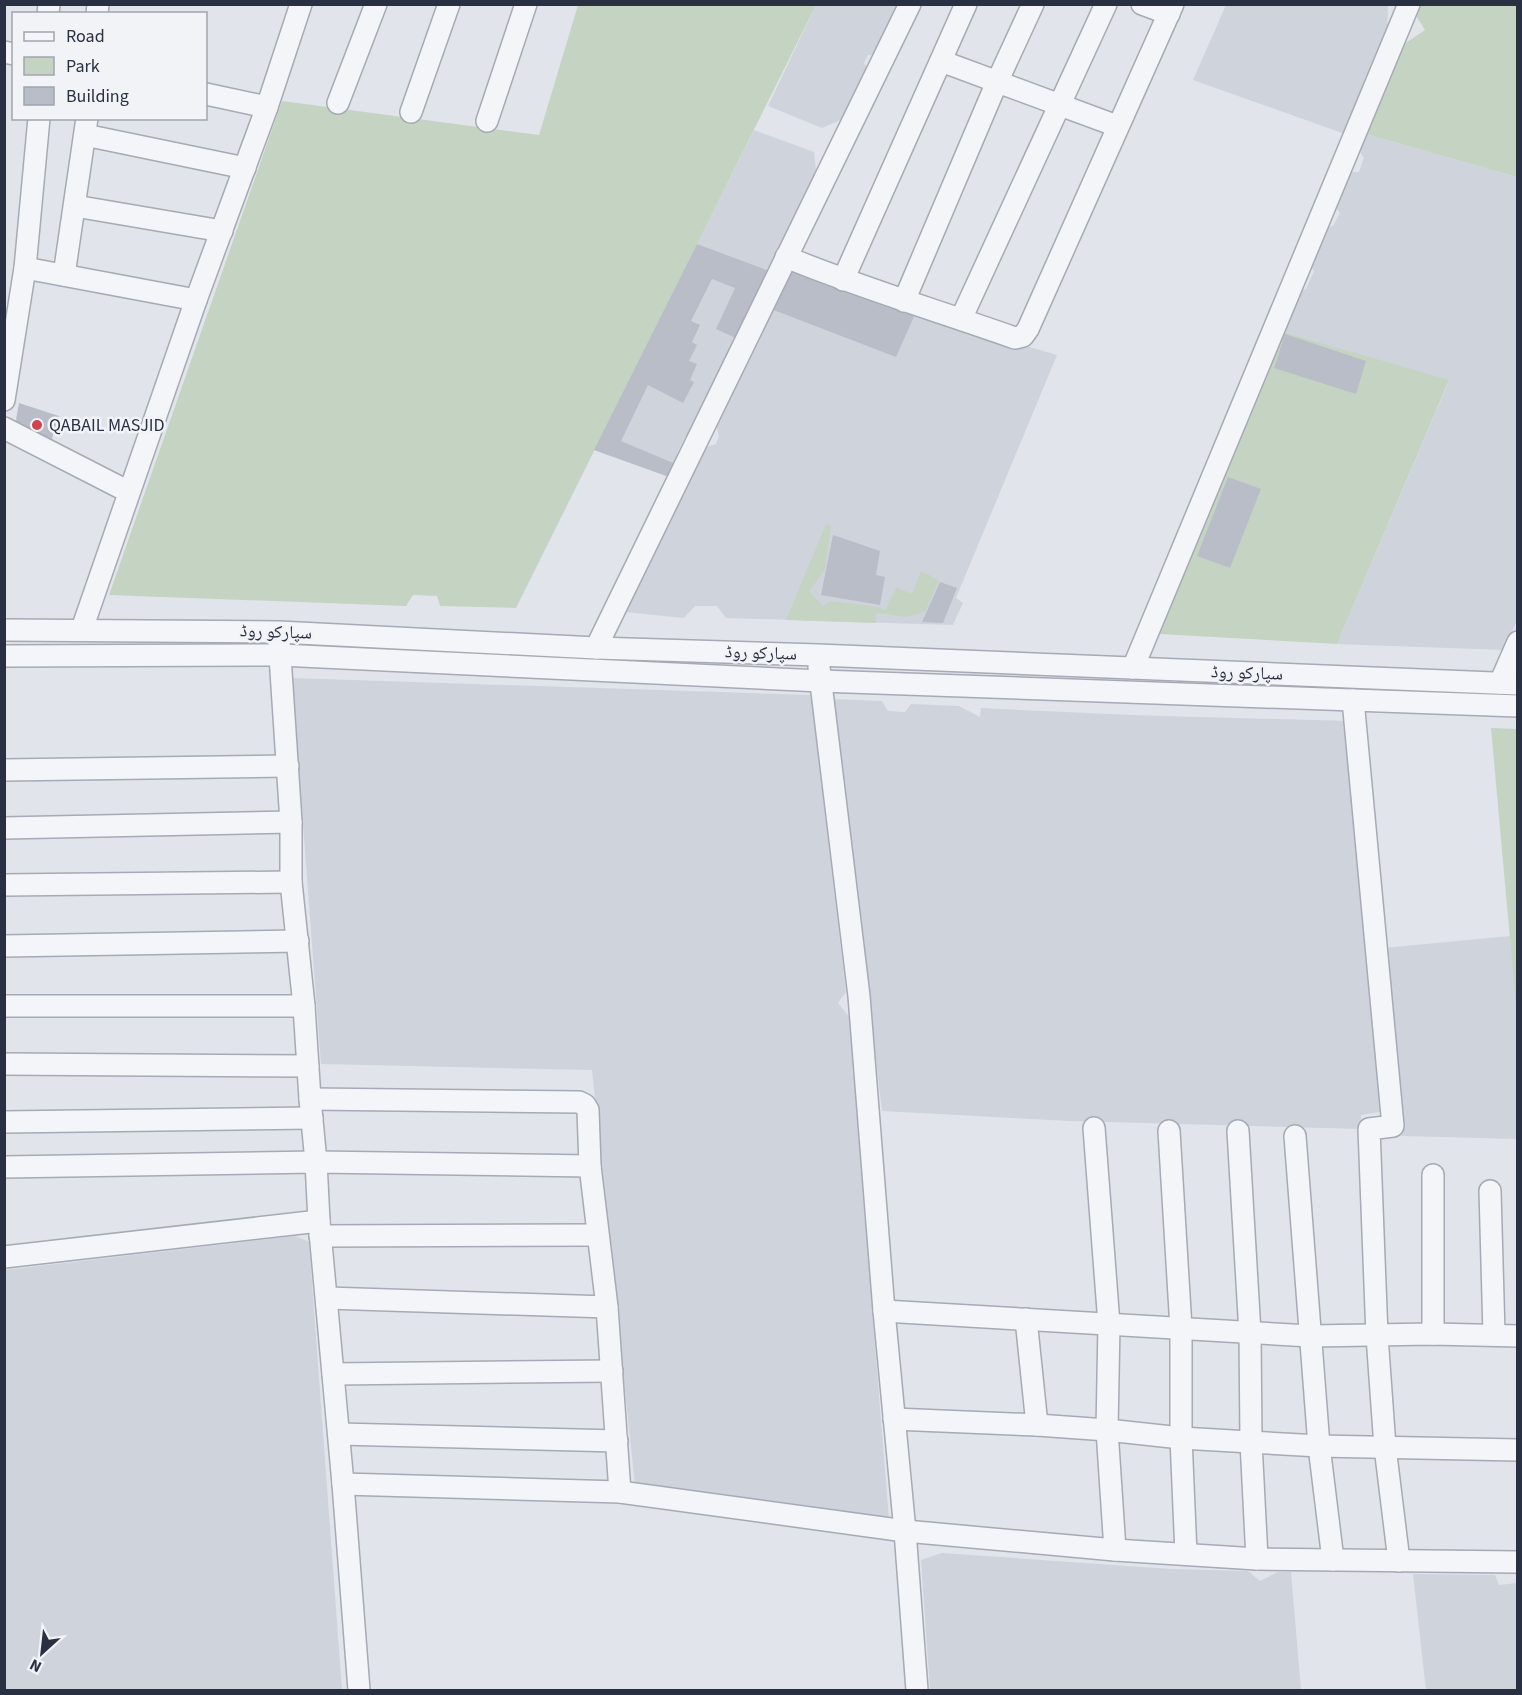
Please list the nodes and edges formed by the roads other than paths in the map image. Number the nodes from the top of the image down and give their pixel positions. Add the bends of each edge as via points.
1 (301, 4) edge
2 (376, 4) edge
3 (449, 4) edge
4 (526, 4) edge
5 (910, 4) edge
6 (966, 4) edge
7 (1033, 4) edge
8 (1106, 4) edge
9 (1142, 4) edge
10 (1409, 4) edge
11 (1171, 9) edge
12 (941, 61) junction
13 (997, 82) junction
14 (207, 94) edge
15 (338, 103) dead end
16 (1059, 105) junction
17 (267, 107) junction
18 (411, 112) dead end
19 (39, 120) edge
20 (487, 121) dead end
21 (1117, 126) junction
22 (86, 127) edge
23 (245, 168) junction
24 (75, 206) junction
25 (222, 231) junction
26 (786, 257) junction
27 (25, 268) junction
28 (64, 275) junction
29 (843, 280) junction
30 (196, 300) junction
31 (904, 301) junction
32 (961, 319) junction
33 (4, 399) edge
34 (4, 428) edge
35 (129, 492) junction
36 (82, 629) junction
37 (4, 630) edge
38 (279, 632) junction
39 (1518, 642) edge
40 (596, 648) junction
41 (280, 655) junction
42 (818, 655) junction
43 (4, 656) edge
44 (1133, 668) junction
45 (821, 681) junction
46 (1509, 684) edge
47 (1353, 700) junction
48 (1518, 706) edge
49 (288, 766) junction
50 (4, 770) edge
51 (291, 822) junction
52 (4, 828) edge
53 (291, 882) junction
54 (4, 885) edge
55 (298, 941) junction
56 (4, 946) edge
57 (4, 1006) edge
58 (304, 1006) junction
59 (4, 1064) edge
60 (308, 1066) junction
61 (311, 1108) junction
62 (4, 1122) edge
63 (1094, 1128) dead end
64 (1169, 1131) dead end
65 (1238, 1131) dead end
66 (1295, 1136) dead end
67 (316, 1162) junction
68 (4, 1167) edge
69 (590, 1167) junction
70 (1433, 1175) dead end
71 (1490, 1191) dead end
72 (320, 1228) junction
73 (598, 1235) junction
74 (4, 1257) edge
75 (327, 1298) junction
76 (607, 1307) junction
77 (884, 1311) junction
78 (1026, 1318) junction
79 (1109, 1324) junction
80 (1181, 1328) junction
81 (1250, 1333) junction
82 (1433, 1334) junction
83 (1494, 1334) junction
84 (1310, 1336) junction
85 (1377, 1336) junction
86 (1518, 1336) edge
87 (612, 1371) junction
88 (333, 1374) junction
89 (894, 1419) junction
90 (1037, 1425) junction
91 (1107, 1430) junction
92 (339, 1434) junction
93 (1182, 1438) junction
94 (617, 1441) junction
95 (1251, 1442) junction
96 (1319, 1446) junction
97 (1385, 1447) junction
98 (1518, 1449) edge
99 (344, 1484) junction
100 (620, 1492) junction
101 (905, 1531) junction
102 (1115, 1550) junction
103 (1186, 1554) junction
104 (1257, 1559) junction
105 (1333, 1560) junction
106 (1399, 1561) junction
107 (1518, 1562) edge
108 (359, 1690) edge
109 (917, 1690) edge

1 - 17 street
2 - 15 street
3 - 18 street
4 - 20 street
5 - 26 street
6 - 12 street
7 - 13 street
8 - 16 street
9 - 11 street
10 - 44 street
11 - 21 street
12 - 13 street
12 - 29 street
13 - 16 street
13 - 31 street
14 - 17 street
16 - 21 street
16 - 32 street
17 - 23 street
19 - 27 street
21 - 32 street via 1023,336 1015,338
22 - 23 street
22 - 24 street
23 - 25 street
24 - 25 street
24 - 28 street
25 - 30 street
26 - 29 street
26 - 40 street
27 - 28 street
27 - 33 street
28 - 30 street
29 - 31 street
30 - 35 street
31 - 32 street
34 - 35 street
35 - 36 street
36 - 37 street, سپارکو روڈ
36 - 38 street, سپارکو روڈ
38 - 40 street, سپارکو روڈ
38 - 41 street
39 - 46 street
40 - 42 street, سپارکو روڈ
41 - 43 street, سپارکو روڈ
41 - 45 street, سپارکو روڈ
41 - 49 street
42 - 44 street, سپارکو روڈ
42 - 45 street
44 - 46 street, سپارکو روڈ
45 - 47 street, سپارکو روڈ
45 - 77 street via 859,996
47 - 48 street, سپارکو روڈ
47 - 85 street via 1393,1126 1369,1129
49 - 50 street
49 - 51 street
51 - 52 street
51 - 53 street
53 - 54 street
53 - 55 street
55 - 56 street
55 - 58 street
57 - 58 street
58 - 60 street
59 - 60 street
60 - 61 street
61 - 62 street
61 - 67 street
61 - 69 street via 579,1102 588,1110
63 - 79 street
64 - 80 street
65 - 81 street
66 - 84 street
67 - 68 street
67 - 69 street
67 - 72 street
69 - 73 street
70 - 82 street
71 - 83 street
72 - 73 street
72 - 74 street
72 - 75 street
73 - 76 street
75 - 76 street
75 - 88 street
76 - 87 street
77 - 78 street
77 - 89 street
78 - 79 street
78 - 90 street
79 - 80 street
79 - 91 street
80 - 81 street
80 - 93 street
81 - 84 street
81 - 95 street
82 - 83 street
82 - 85 street
83 - 86 street
84 - 85 street
84 - 96 street
85 - 97 street
87 - 88 street
87 - 94 street
88 - 92 street
89 - 90 street
89 - 101 street
90 - 91 street
91 - 93 street
91 - 102 street
92 - 94 street
92 - 99 street
93 - 95 street
93 - 103 street
94 - 100 street
95 - 96 street
95 - 104 street
96 - 97 street
96 - 105 street
97 - 98 street
97 - 106 street
99 - 100 street
99 - 108 street
100 - 101 street
101 - 102 street
101 - 109 street
102 - 103 street
103 - 104 street
104 - 105 street
105 - 106 street
106 - 107 street

